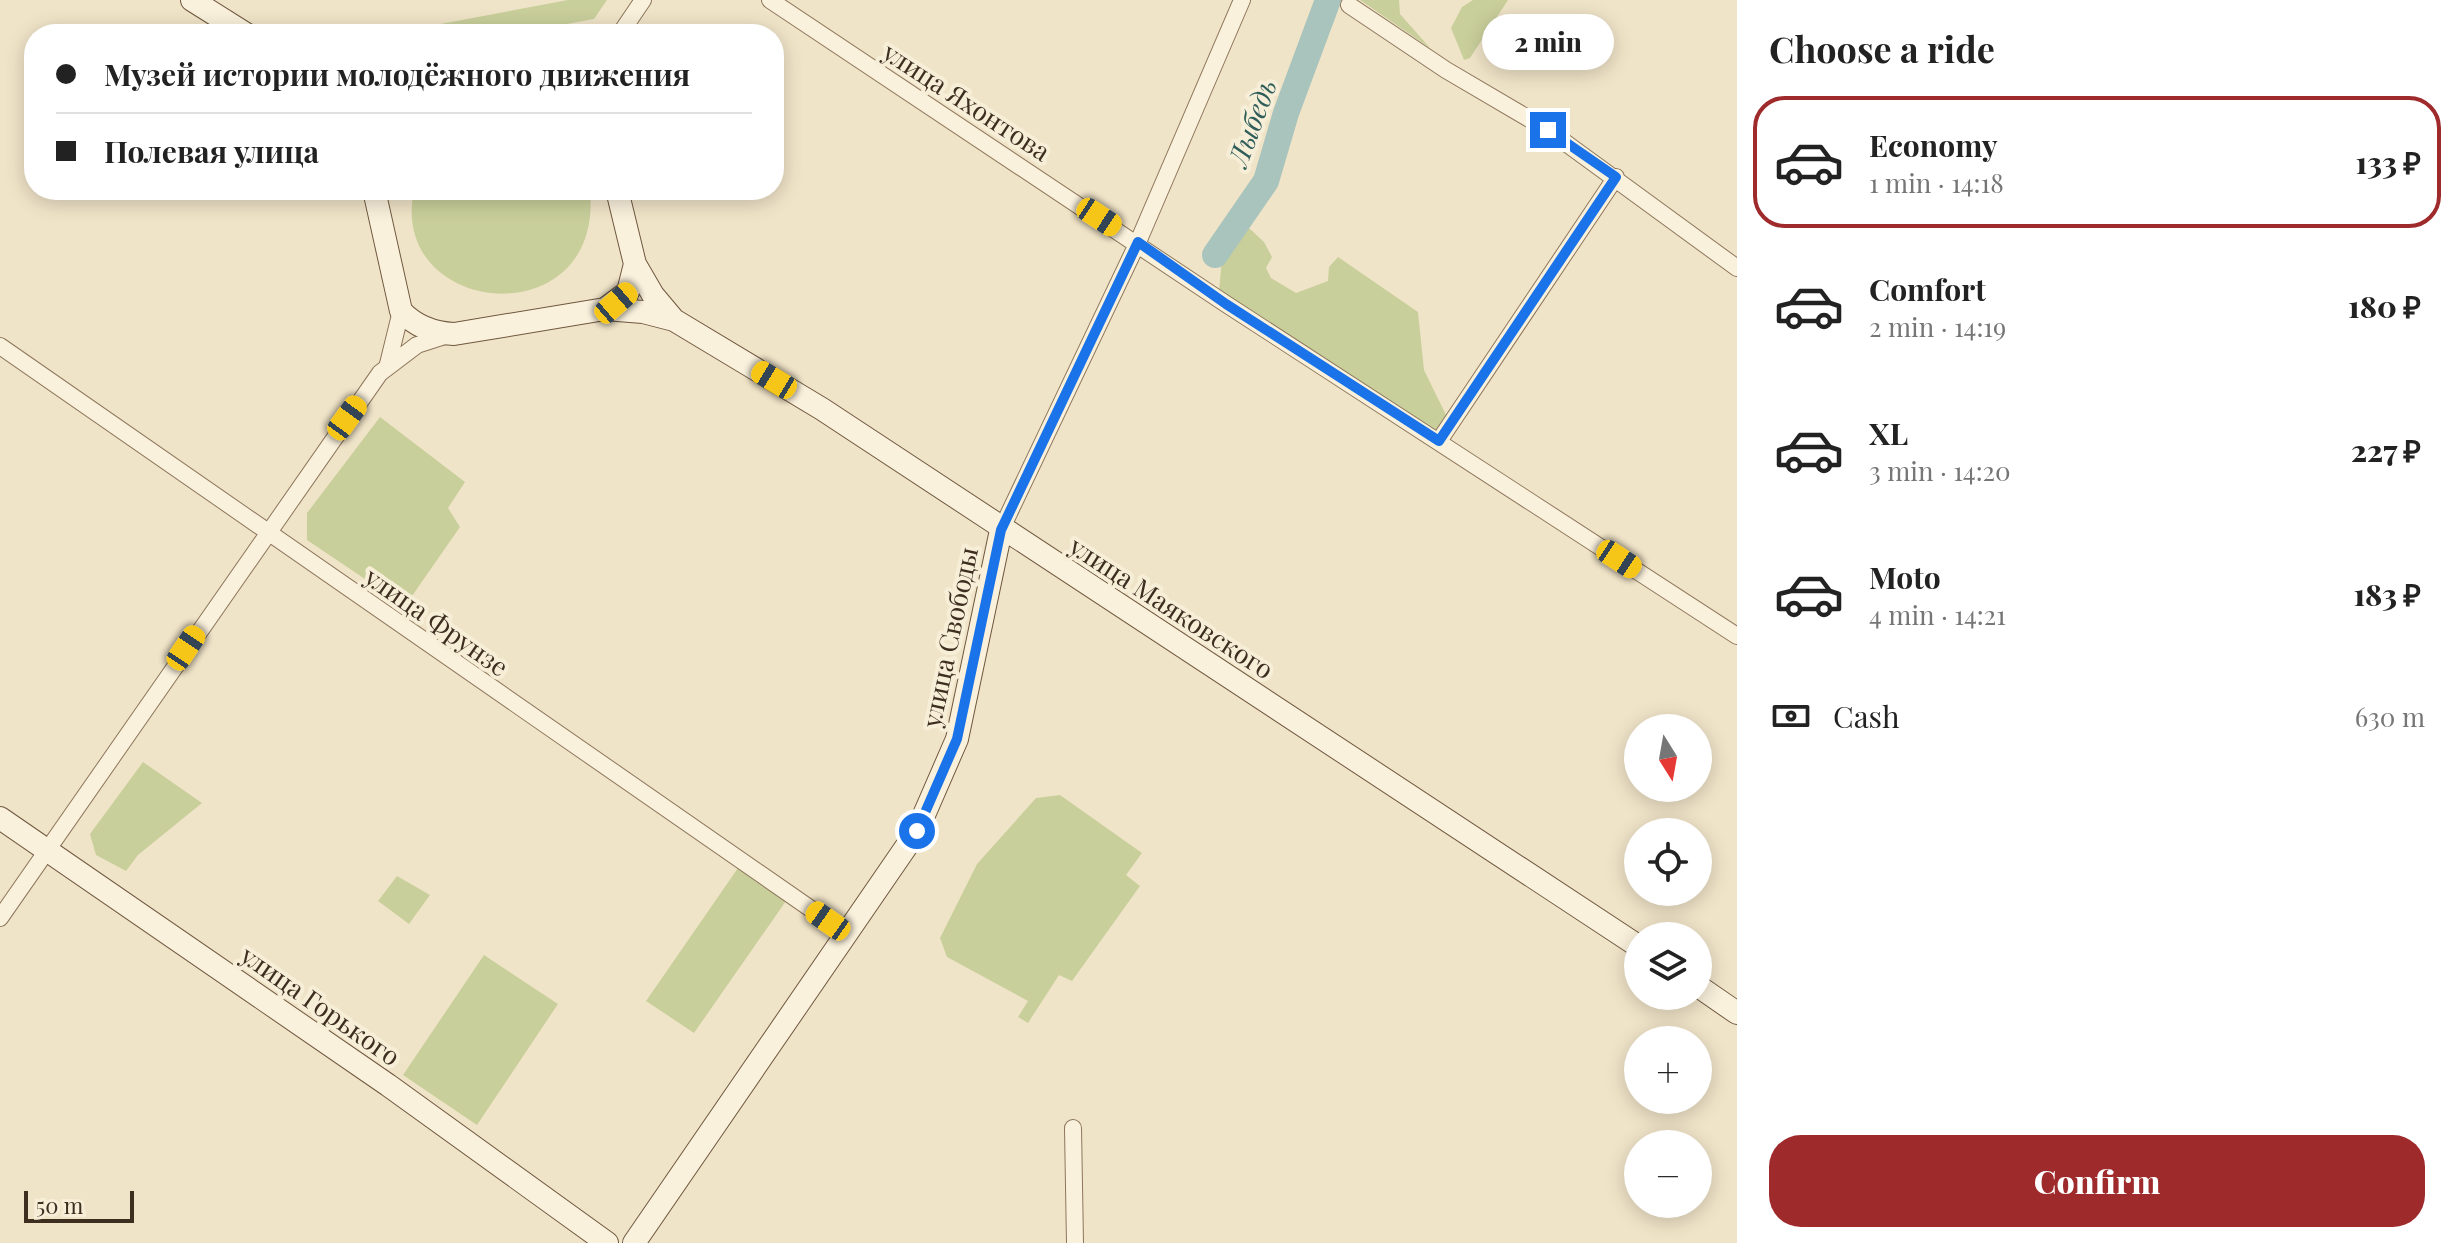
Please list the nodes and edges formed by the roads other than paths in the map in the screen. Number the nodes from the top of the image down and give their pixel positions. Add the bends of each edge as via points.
1 (192, 0) edge
2 (643, 0) edge
3 (770, 0) edge
4 (1242, 0) edge
5 (1349, 5) dead end
6 (230, 24) edge
7 (627, 24) edge
8 (1616, 177) junction
9 (376, 200) edge
10 (619, 200) edge
11 (1138, 242) junction
12 (635, 264) junction
13 (1737, 268) edge
14 (605, 309) junction
15 (401, 311) junction
16 (674, 320) junction
17 (454, 334) junction
18 (0, 346) edge
19 (388, 364) junction
20 (1439, 441) junction
21 (1001, 530) junction
22 (266, 531) junction
23 (1737, 636) edge
24 (0, 818) edge
25 (46, 850) junction
26 (0, 918) edge
27 (847, 934) junction
28 (1624, 937) edge
29 (1712, 996) edge
30 (1737, 1013) edge
31 (1073, 1128) dead end
32 (607, 1243) edge
33 (634, 1243) edge
34 (1075, 1243) edge

1 - 6 street
2 - 7 street
3 - 11 street, улица Яхонтова
4 - 11 street, улица Свободы
5 - 8 street
8 - 13 street
8 - 20 street
9 - 15 street
10 - 12 street, улица Маяковского
11 - 20 street, улица Яхонтова
11 - 21 street, улица Свободы
12 - 14 street via 628,292
12 - 16 street, улица Маяковского
14 - 16 street, улица Маяковского
14 - 17 street, улица Маяковского
15 - 17 street via 411,322
15 - 19 street
16 - 21 street, улица Маяковского via 822,409
17 - 19 street via 417,345
18 - 22 street, улица Фрунзе
19 - 22 street
20 - 23 street, улица Яхонтова
21 - 27 street, улица Свободы via 957,739 917,831
21 - 28 street, улица Маяковского
22 - 25 street
22 - 27 street, улица Фрунзе
24 - 25 street, улица Горького
25 - 26 street
25 - 32 street, улица Горького
27 - 33 street, улица Свободы
29 - 30 street
31 - 34 street

